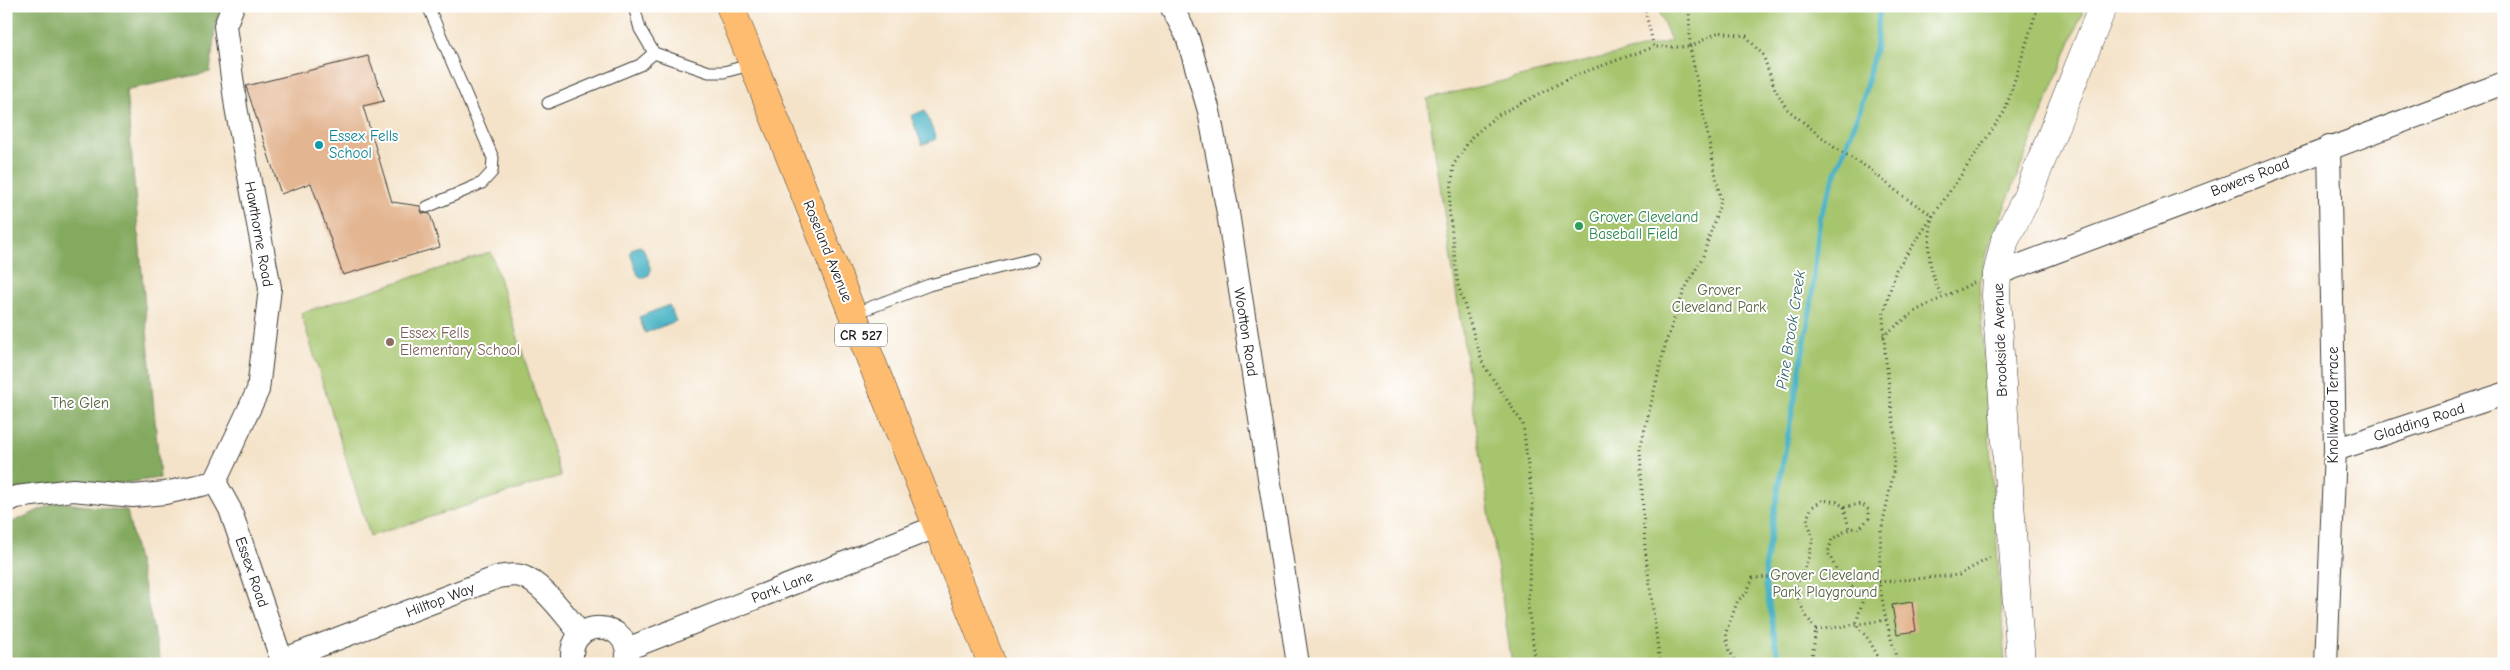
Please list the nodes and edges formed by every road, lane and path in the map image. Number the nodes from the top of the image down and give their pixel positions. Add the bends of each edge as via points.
1 (233, 6) edge
2 (428, 6) edge
3 (634, 6) edge
4 (730, 6) edge
5 (1171, 6) edge
6 (1644, 6) edge
7 (1689, 6) edge
8 (2038, 6) edge
9 (2103, 6) edge
10 (1654, 47) junction
11 (1690, 47) junction
12 (654, 53) junction
13 (753, 64) junction
14 (2504, 83) edge
15 (548, 103) dead end
16 (2329, 147) junction
17 (427, 207) dead end
18 (1932, 215) junction
19 (1033, 258) dead end
20 (1988, 277) junction
21 (1942, 297) junction
22 (853, 314) junction
23 (1883, 336) junction
24 (2504, 394) edge
25 (2335, 450) junction
26 (215, 482) junction
27 (6, 502) edge
28 (1844, 507) junction
29 (938, 526) junction
30 (1849, 529) junction
31 (1990, 558) dead end
32 (1770, 577) dead end
33 (1879, 582) junction
34 (1886, 620) junction
35 (1856, 624) junction
36 (1816, 630) junction
37 (581, 634) junction
38 (626, 656) edge
39 (283, 662) edge
40 (573, 664) edge
41 (992, 664) edge
42 (1298, 664) edge
43 (1536, 664) edge
44 (1660, 664) edge
45 (1736, 664) edge
46 (1812, 664) edge
47 (1882, 664) edge
48 (1898, 664) edge
49 (2021, 664) edge
50 (2326, 664) edge

1 - 26 street, Hawthorne Road via 225,26 270,288 258,390
2 - 17 lane via 493,158 492,172 482,183
3 - 12 lane via 640,29
4 - 13 main road, Roseland Avenue / CR 527
5 - 42 street, Wootton Road via 1188,36 1209,111
6 - 10 path
7 - 11 path
8 - 18 path via 2005,112
9 - 20 street, Brookside Avenue via 2026,199
10 - 11 path
10 - 43 path via 1576,75 1496,116 1472,137 1454,164 1450,208 1458,285 1483,364 1523,424 1533,508 1528,606
11 - 18 path via 1719,32 1746,36 1763,55 1774,89 1787,109 1834,147
11 - 44 path via 1720,201 1703,256 1684,291 1666,342 1640,449 1646,548
12 - 13 lane via 709,72 724,72
12 - 15 lane via 640,65
13 - 22 main road, Roseland Avenue / CR 527
14 - 16 street, Bowers Road
16 - 20 street, Bowers Road
16 - 25 street, Knollwood Terrace
18 - 21 path via 1928,250 1931,274
18 - 23 path via 1896,270 1882,315
19 - 22 lane via 930,285
20 - 21 path
20 - 49 street, Brookside Avenue via 1996,296
21 - 23 path via 1917,310
22 - 29 main road, Roseland Avenue / CR 527
23 - 33 path via 1895,435 1893,475 1881,531
24 - 25 street, Gladding Road
25 - 50 street, Knollwood Terrace
26 - 27 street via 141,496 72,490 16,497
26 - 39 street, Essex Road via 230,509
28 - 30 path
28 - 30 path via 1862,504 1869,510 1862,527
28 - 36 path via 1837,502 1823,500 1812,507 1807,518 1813,538 1808,560 1794,590
29 - 38 street, Park Lane
29 - 41 main road, Roseland Avenue / CR 527
30 - 35 path via 1832,539 1828,553 1836,570 1862,599
31 - 33 path via 1959,575
32 - 45 path via 1753,578 1746,594 1738,600 1726,632
33 - 34 path
34 - 35 path
34 - 48 path
35 - 36 path
35 - 47 path via 1870,640
36 - 46 path
37 - 38 street via 591,628 603,627 614,631 622,638
37 - 39 street, Hilltop Way via 536,585 521,576 509,575
37 - 40 street via 574,643

